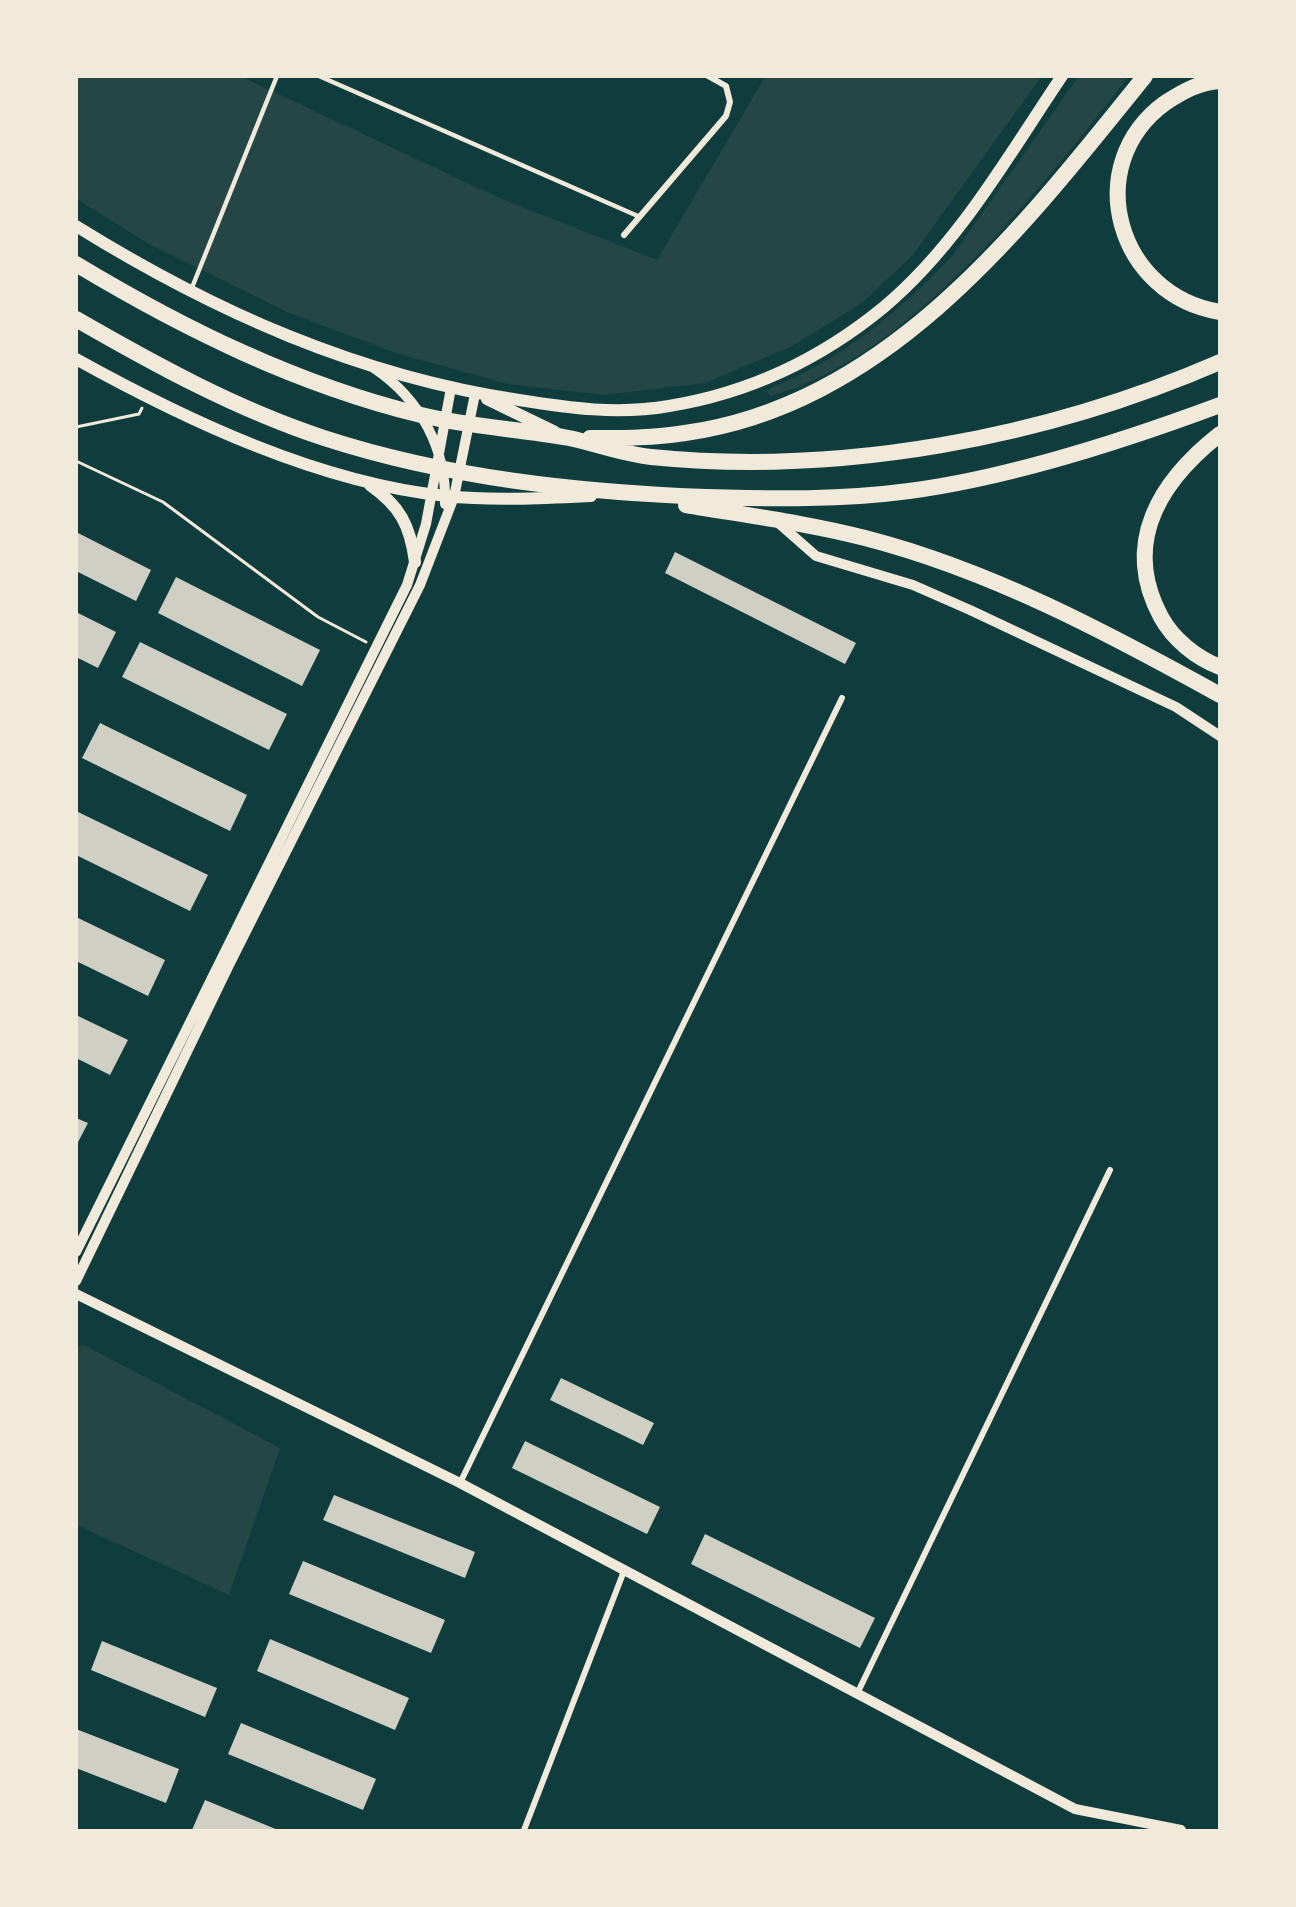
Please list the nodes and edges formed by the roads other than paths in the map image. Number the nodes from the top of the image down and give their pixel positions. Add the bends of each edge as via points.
1 (277, 76) edge
2 (319, 76) edge
3 (708, 76) edge
4 (1062, 76) edge
5 (1145, 76) edge
6 (1220, 81) edge
7 (640, 217) junction
8 (76, 226) edge
9 (624, 235) dead end
10 (76, 264) edge
11 (190, 292) junction
12 (1220, 312) edge
13 (76, 319) edge
14 (76, 359) edge
15 (1220, 362) edge
16 (373, 368) junction
17 (450, 388) junction
18 (475, 394) junction
19 (1220, 405) edge
20 (422, 415) junction
21 (444, 420) junction
22 (470, 424) junction
23 (1220, 434) edge
24 (570, 439) junction
25 (440, 463) junction
26 (461, 473) junction
27 (365, 481) junction
28 (431, 494) junction
29 (623, 494) junction
30 (449, 497) junction
31 (775, 520) junction
32 (415, 562) junction
33 (1220, 667) edge
34 (1220, 695) edge
35 (842, 698) dead end
36 (1220, 736) edge
37 (1110, 1170) dead end
38 (76, 1252) edge
39 (76, 1281) edge
40 (76, 1294) edge
41 (460, 1483) junction
42 (624, 1571) junction
43 (856, 1695) junction
44 (524, 1830) edge
45 (1181, 1830) edge

1 - 11 lane
2 - 7 lane
3 - 7 street via 726,86 730,102 726,116
4 - 18 main road via 983,193 920,273 839,340 788,370 727,393 668,407 590,411
5 - 24 highway via 1039,204 980,268 922,320 847,374 790,402 709,429 650,437
6 - 12 highway via 1192,87 1156,110 1125,158 1118,196 1124,234 1143,269 1174,296
7 - 9 street
8 - 11 main road
10 - 20 highway via 221,344 328,387
11 - 16 main road via 298,341
13 - 25 highway via 179,376 261,414 375,453
14 - 27 main road via 222,431
15 - 24 highway via 1169,384 1043,422 944,444 847,457 692,460 648,457
16 - 17 main road
16 - 20 street via 401,387
17 - 18 main road
17 - 21 street
18 - 22 street
18 - 24 main road
19 - 29 highway via 1053,459 910,491 827,499
20 - 21 highway
20 - 25 street
21 - 22 highway
21 - 25 street
22 - 24 highway
22 - 26 street
23 - 33 highway via 1202,447 1169,483 1158,502 1146,536 1145,565 1148,586 1166,626 1197,656
25 - 26 highway
25 - 28 street
25 - 30 street
26 - 29 highway
26 - 30 street
27 - 28 main road
27 - 32 main road via 398,509 410,533
28 - 30 main road
28 - 32 street
29 - 30 main road
29 - 31 highway
30 - 39 street via 444,526 420,585
31 - 34 highway via 866,538 997,584
31 - 36 street via 816,556 913,585 1176,707
32 - 38 street
35 - 41 street
37 - 43 street
40 - 41 street
41 - 42 street
42 - 43 street
42 - 44 street
43 - 45 street via 1076,1809

